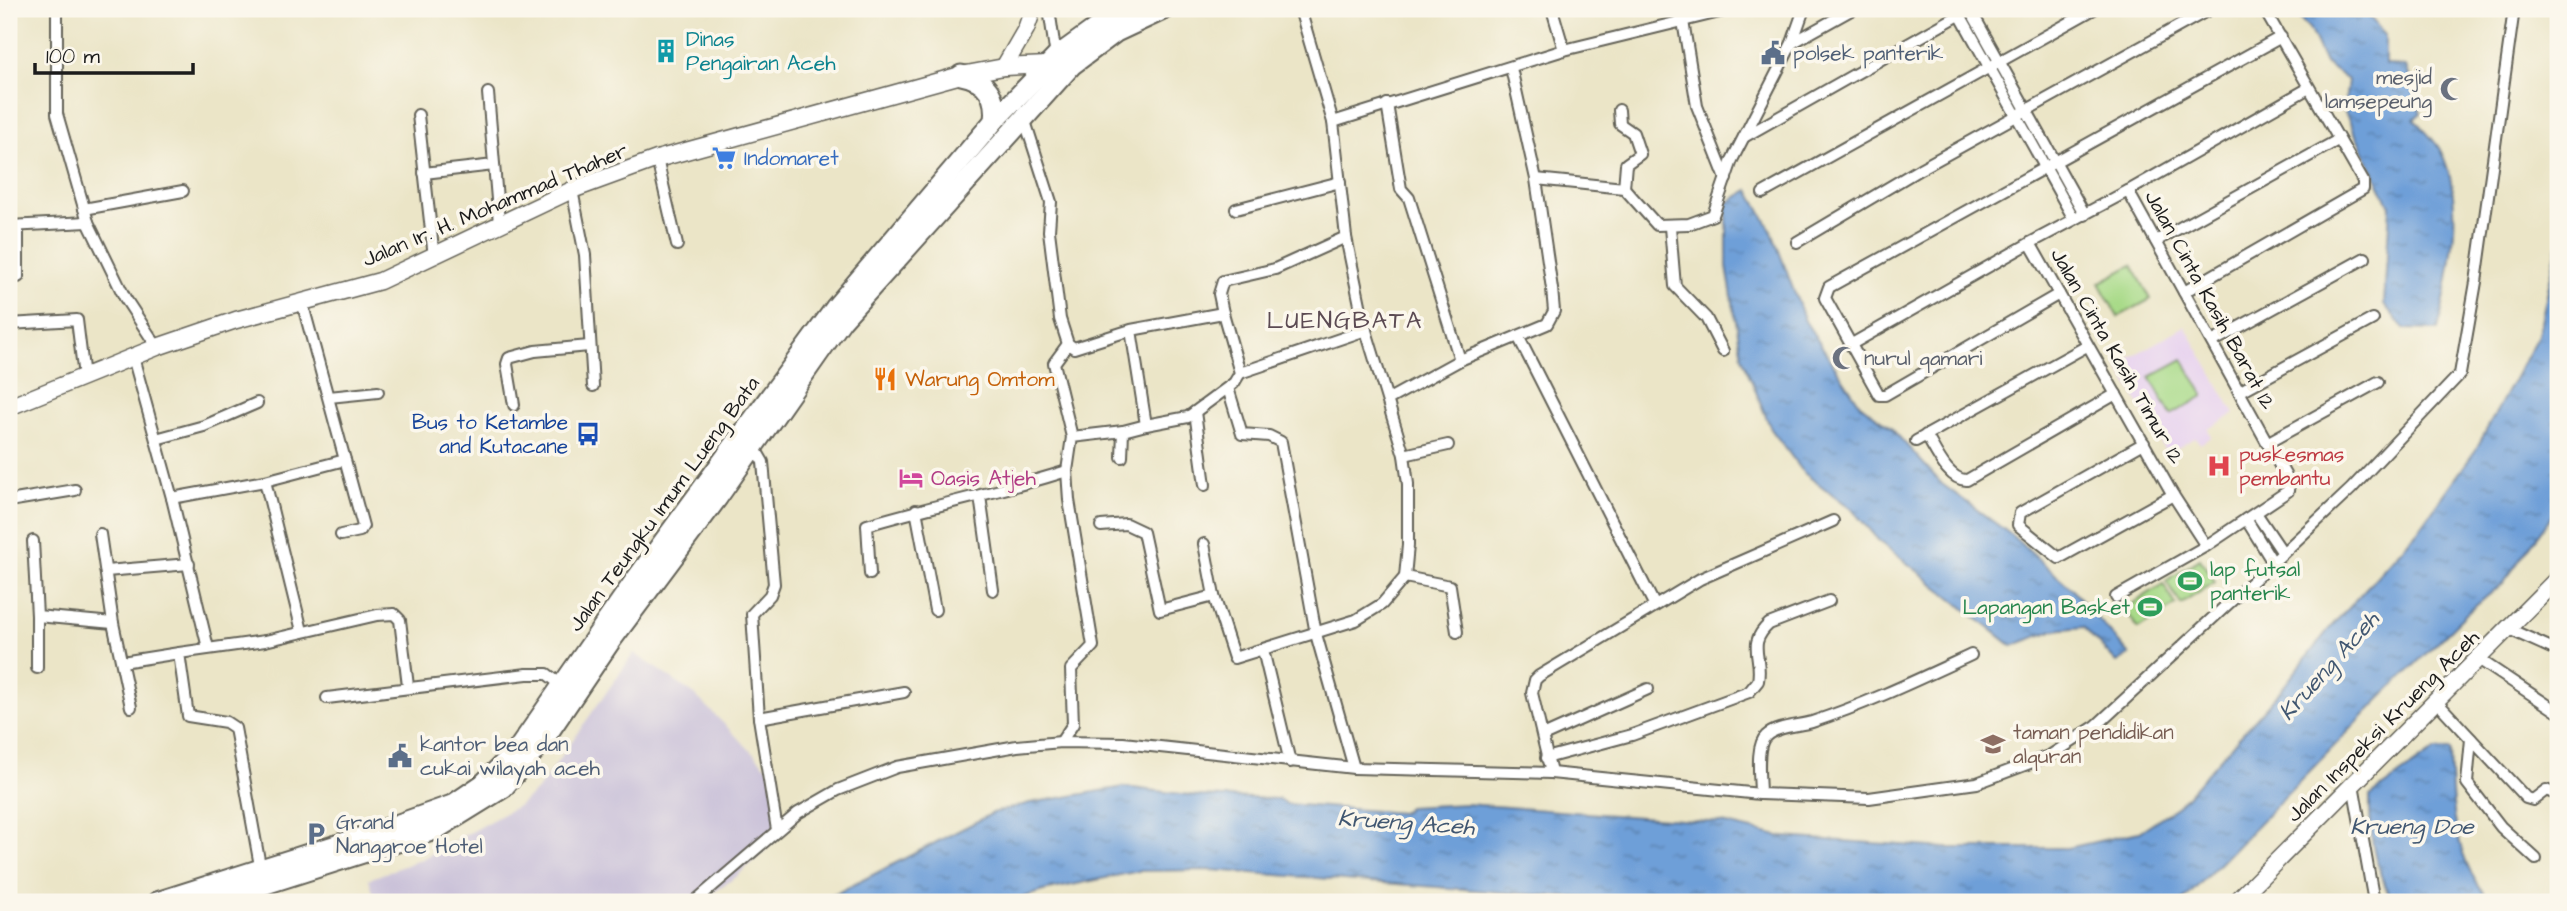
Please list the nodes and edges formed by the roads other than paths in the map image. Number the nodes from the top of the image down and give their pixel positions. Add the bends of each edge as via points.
1 (57, 9) edge
2 (1033, 9) edge
3 (1049, 9) edge
4 (1129, 9) edge
5 (1165, 9) edge
6 (1300, 9) edge
7 (1552, 9) edge
8 (1732, 9) edge
9 (1804, 9) edge
10 (1853, 9) edge
11 (2094, 9) edge
12 (2210, 9) edge
13 (2264, 9) edge
14 (2514, 9) edge
15 (1964, 10) edge
16 (1683, 21) junction
17 (2281, 37) junction
18 (1792, 43) junction
19 (1564, 50) junction
20 (1052, 61) junction
21 (1996, 65) junction
22 (1004, 67) junction
23 (1511, 68) junction
24 (961, 75) junction
25 (2309, 88) junction
26 (488, 93) dead end
27 (1387, 104) junction
28 (1619, 110) dead end
29 (2022, 114) junction
30 (418, 115) dead end
31 (1024, 118) junction
32 (994, 121) junction
33 (1333, 122) junction
34 (1744, 137) junction
35 (2339, 140) junction
36 (657, 159) junction
37 (494, 165) junction
38 (2051, 165) junction
39 (424, 173) junction
40 (1536, 179) junction
41 (1726, 179) junction
42 (1340, 182) junction
43 (1624, 188) junction
44 (572, 190) junction
45 (183, 191) dead end
46 (2128, 191) junction
47 (1763, 193) dead end
48 (84, 209) junction
49 (1236, 209) dead end
50 (2080, 217) junction
51 (88, 222) junction
52 (499, 223) junction
53 (13, 226) edge
54 (1670, 227) junction
55 (1346, 237) junction
56 (1797, 242) dead end
57 (2156, 242) junction
58 (2031, 243) junction
59 (677, 245) dead end
60 (434, 257) junction
61 (2365, 258) dead end
62 (18, 277) dead end
63 (865, 285) junction
64 (2184, 292) junction
65 (2059, 294) junction
66 (302, 302) junction
67 (1223, 313) junction
68 (2373, 319) dead end
69 (9, 324) edge
70 (1130, 330) junction
71 (1366, 330) junction
72 (1518, 336) junction
73 (2212, 342) junction
74 (1068, 344) junction
75 (1850, 345) junction
76 (589, 346) junction
77 (2087, 346) junction
78 (157, 347) junction
79 (1723, 351) dead end
80 (132, 357) junction
81 (1460, 360) junction
82 (1240, 373) junction
83 (84, 377) junction
84 (2378, 382) dead end
85 (593, 386) dead end
86 (1227, 388) junction
87 (378, 392) dead end
88 (2239, 392) junction
89 (2116, 394) junction
90 (329, 397) junction
91 (1389, 398) junction
92 (257, 403) dead end
93 (514, 405) dead end
94 (9, 407) edge
95 (1195, 412) junction
96 (1146, 425) junction
97 (1123, 431) junction
98 (1072, 437) junction
99 (156, 439) junction
100 (2144, 443) junction
101 (2267, 443) junction
102 (753, 445) junction
103 (1448, 445) dead end
104 (1404, 455) junction
105 (1122, 457) dead end
106 (345, 460) junction
107 (1067, 471) junction
108 (265, 481) junction
109 (1205, 485) dead end
110 (75, 490) dead end
111 (2173, 495) junction
112 (980, 496) junction
113 (172, 498) junction
114 (9, 501) edge
115 (916, 510) junction
116 (2251, 516) junction
117 (1833, 521) dead end
118 (1101, 526) dead end
119 (100, 534) dead end
120 (341, 536) dead end
121 (33, 541) dead end
122 (1205, 544) dead end
123 (2206, 545) junction
124 (2283, 553) junction
125 (2272, 561) junction
126 (189, 564) junction
127 (106, 571) junction
128 (870, 574) dead end
129 (1405, 577) junction
130 (2558, 579) edge
131 (993, 590) dead end
132 (1214, 596) junction
133 (2116, 597) dead end
134 (1829, 601) dead end
135 (1654, 604) junction
136 (935, 610) dead end
137 (37, 616) junction
138 (113, 623) junction
139 (2511, 630) junction
140 (302, 631) junction
141 (1457, 632) dead end
142 (1315, 634) junction
143 (208, 648) junction
144 (1263, 650) junction
145 (2558, 651) edge
146 (179, 653) junction
147 (1971, 655) dead end
148 (2480, 660) junction
149 (122, 662) junction
150 (37, 668) dead end
151 (408, 686) junction
152 (1648, 689) dead end
153 (567, 691) junction
154 (904, 692) dead end
155 (327, 698) dead end
156 (2435, 700) junction
157 (131, 707) dead end
158 (2558, 712) edge
159 (759, 718) junction
160 (1543, 736) junction
161 (2471, 739) junction
162 (1061, 742) junction
163 (1546, 758) junction
164 (1290, 762) junction
165 (1354, 768) junction
166 (1550, 773) junction
167 (2353, 784) junction
168 (1760, 793) junction
169 (2558, 795) edge
170 (777, 830) junction
171 (2536, 859) dead end
172 (261, 871) junction
173 (157, 902) edge
174 (209, 902) edge
175 (694, 902) edge
176 (2236, 902) edge
177 (2374, 902) edge

1 - 48 street via 57,114
2 - 22 main road
3 - 20 street
4 - 20 highway, Jalan Teungku Imum Lueng Bata
5 - 31 highway, Jalan Teungku Imum Lueng Bata via 1116,32 1072,65
6 - 33 street
7 - 19 street
8 - 16 street
9 - 18 street
10 - 18 street
11 - 21 street
12 - 29 street
13 - 17 street
14 - 124 street via 2460,374
15 - 21 street
15 - 34 street
16 - 19 street
16 - 41 street via 1697,106
17 - 25 street
17 - 38 street
18 - 34 street
19 - 23 street
20 - 22 main road, Jalan Ir. H. Mohammad Thaher
20 - 32 highway, Jalan Teungku Imum Lueng Bata
21 - 29 street
21 - 47 street
22 - 24 main road, Jalan Ir. H. Mohammad Thaher
23 - 27 street
23 - 40 street
24 - 32 highway via 984,83 994,96
24 - 36 main road, Jalan Ir. H. Mohammad Thaher
25 - 35 street
25 - 46 street
26 - 37 street
27 - 33 street
27 - 81 street via 1401,189 1409,198
28 - 43 street via 1620,124 1633,133 1640,154 1626,164
29 - 38 street
29 - 56 street
30 - 39 street
31 - 63 highway, Jalan Teungku Imum Lueng Bata
31 - 74 street via 1051,202 1049,231 1060,319
32 - 63 highway, Jalan Teungku Imum Lueng Bata
33 - 42 street
34 - 41 street
35 - 57 street
35 - 64 street via 2363,181 2360,194
36 - 44 main road, Jalan Ir. H. Mohammad Thaher
36 - 59 street
37 - 39 street
37 - 52 street
38 - 50 street
38 - 75 street via 1829,287 1826,302
39 - 60 street
40 - 43 street
40 - 72 street via 1554,311 1547,324
41 - 54 street via 1713,215
42 - 49 street
42 - 55 street
43 - 54 street via 1654,223
44 - 52 main road, Jalan Ir. H. Mohammad Thaher
44 - 76 street via 585,254
45 - 48 street
46 - 50 street, Jalan Cinta Kasih Barat 12
46 - 57 street, Jalan Cinta Kasih Barat 12
48 - 51 street
50 - 58 street, Jalan Cinta Kasih Timur 12
51 - 53 street
51 - 78 street via 125,298
52 - 60 main road, Jalan Ir. H. Mohammad Thaher
53 - 62 street
54 - 79 street via 1675,286 1706,318
55 - 67 street via 1276,270 1223,281 1219,293
55 - 71 street
57 - 64 street, Jalan Cinta Kasih Barat 12
58 - 65 street, Jalan Cinta Kasih Timur 12
58 - 75 street
60 - 66 main road, Jalan Ir. H. Mohammad Thaher via 380,281
61 - 73 street
63 - 102 highway, Jalan Teungku Imum Lueng Bata
63 - 153 highway, Jalan Teungku Imum Lueng Bata via 824,321
64 - 73 street, Jalan Cinta Kasih Barat 12
65 - 75 street via 1885,395 1875,392
65 - 77 street, Jalan Cinta Kasih Timur 12
66 - 78 main road, Jalan Ir. H. Mohammad Thaher
66 - 90 street
67 - 70 street
67 - 82 street
68 - 88 street
69 - 83 street via 77,320
70 - 74 street via 1074,348
70 - 96 street
71 - 82 street
71 - 91 street
72 - 81 street
72 - 135 street
73 - 88 street, Jalan Cinta Kasih Barat 12
74 - 98 street via 1055,363
76 - 85 street
76 - 93 street via 509,358
77 - 89 street, Jalan Cinta Kasih Timur 12
77 - 89 street via 1921,438 1952,474 1960,480 1973,478
78 - 80 main road, Jalan Ir. H. Mohammad Thaher
80 - 83 main road, Jalan Ir. H. Mohammad Thaher
80 - 99 street
81 - 91 street
82 - 86 street
83 - 94 main road, Jalan Ir. H. Mohammad Thaher
84 - 101 street
86 - 95 street
86 - 142 street via 1242,434 1281,442
87 - 90 street
88 - 101 street, Jalan Cinta Kasih Barat 12
89 - 100 street, Jalan Cinta Kasih Timur 12
90 - 106 street
91 - 104 street
92 - 99 street via 204,426
95 - 96 street via 1180,421
95 - 109 street
96 - 97 street
97 - 98 street
97 - 105 street
98 - 107 street
99 - 113 street
100 - 111 street, Jalan Cinta Kasih Timur 12
100 - 111 street via 2020,513 2018,525 2059,558
101 - 116 street, Jalan Cinta Kasih Barat 12 via 2290,485
102 - 153 highway, Jalan Teungku Imum Lueng Bata
102 - 159 street via 763,462 774,584 752,614
103 - 104 street
104 - 129 street via 1410,512
106 - 108 street
106 - 120 street via 363,526
107 - 112 street
107 - 162 street via 1093,646 1071,669 1073,724
108 - 113 street
108 - 140 street
110 - 114 street
111 - 123 street, Jalan Cinta Kasih Timur 12
112 - 115 street
112 - 131 street
113 - 126 street
115 - 128 street via 867,525
115 - 136 street
116 - 123 street
116 - 124 street
116 - 125 street
117 - 135 street
118 - 132 street via 1125,524 1143,532 1160,610
119 - 127 street
121 - 137 street
122 - 132 street
123 - 133 street
124 - 125 street
125 - 168 street via 2096,726 2052,755 1978,783 1931,791 1868,798
126 - 127 street
126 - 143 street
127 - 138 street
129 - 141 street via 1450,586
129 - 142 street via 1382,604 1356,620
130 - 139 main road, Jalan Inspeksi Krueng Aceh
132 - 144 street via 1231,656
134 - 163 street via 1761,631 1756,644 1758,681 1749,692 1632,735
135 - 160 street via 1535,680 1532,693
137 - 138 street
137 - 150 street
138 - 149 street
139 - 145 street
139 - 148 main road, Jalan Inspeksi Krueng Aceh
140 - 143 street
140 - 151 street via 397,615
142 - 144 street
142 - 165 street
143 - 146 street
144 - 164 street
146 - 149 street
146 - 172 street via 188,716 226,722 235,728
147 - 168 street via 1812,722 1769,734 1760,751
148 - 156 main road, Jalan Inspeksi Krueng Aceh
148 - 158 street
149 - 157 street
151 - 153 street via 547,674
151 - 155 street
152 - 160 street
153 - 172 highway, Jalan Teungku Imum Lueng Bata via 517,749 463,799
153 - 174 highway, Jalan Teungku Imum Lueng Bata via 519,772 460,817 415,837
154 - 159 street
156 - 161 street
156 - 167 main road, Jalan Inspeksi Krueng Aceh
159 - 170 street
160 - 163 street
161 - 169 street via 2526,798 2533,800 2546,790
161 - 171 street via 2467,783 2501,827
162 - 164 street via 1123,743
162 - 170 street via 897,767 838,790
163 - 166 street
164 - 165 street
165 - 166 street
166 - 168 street
167 - 176 main road, Jalan Inspeksi Krueng Aceh
167 - 177 street
170 - 175 street
172 - 173 highway, Jalan Teungku Imum Lueng Bata

